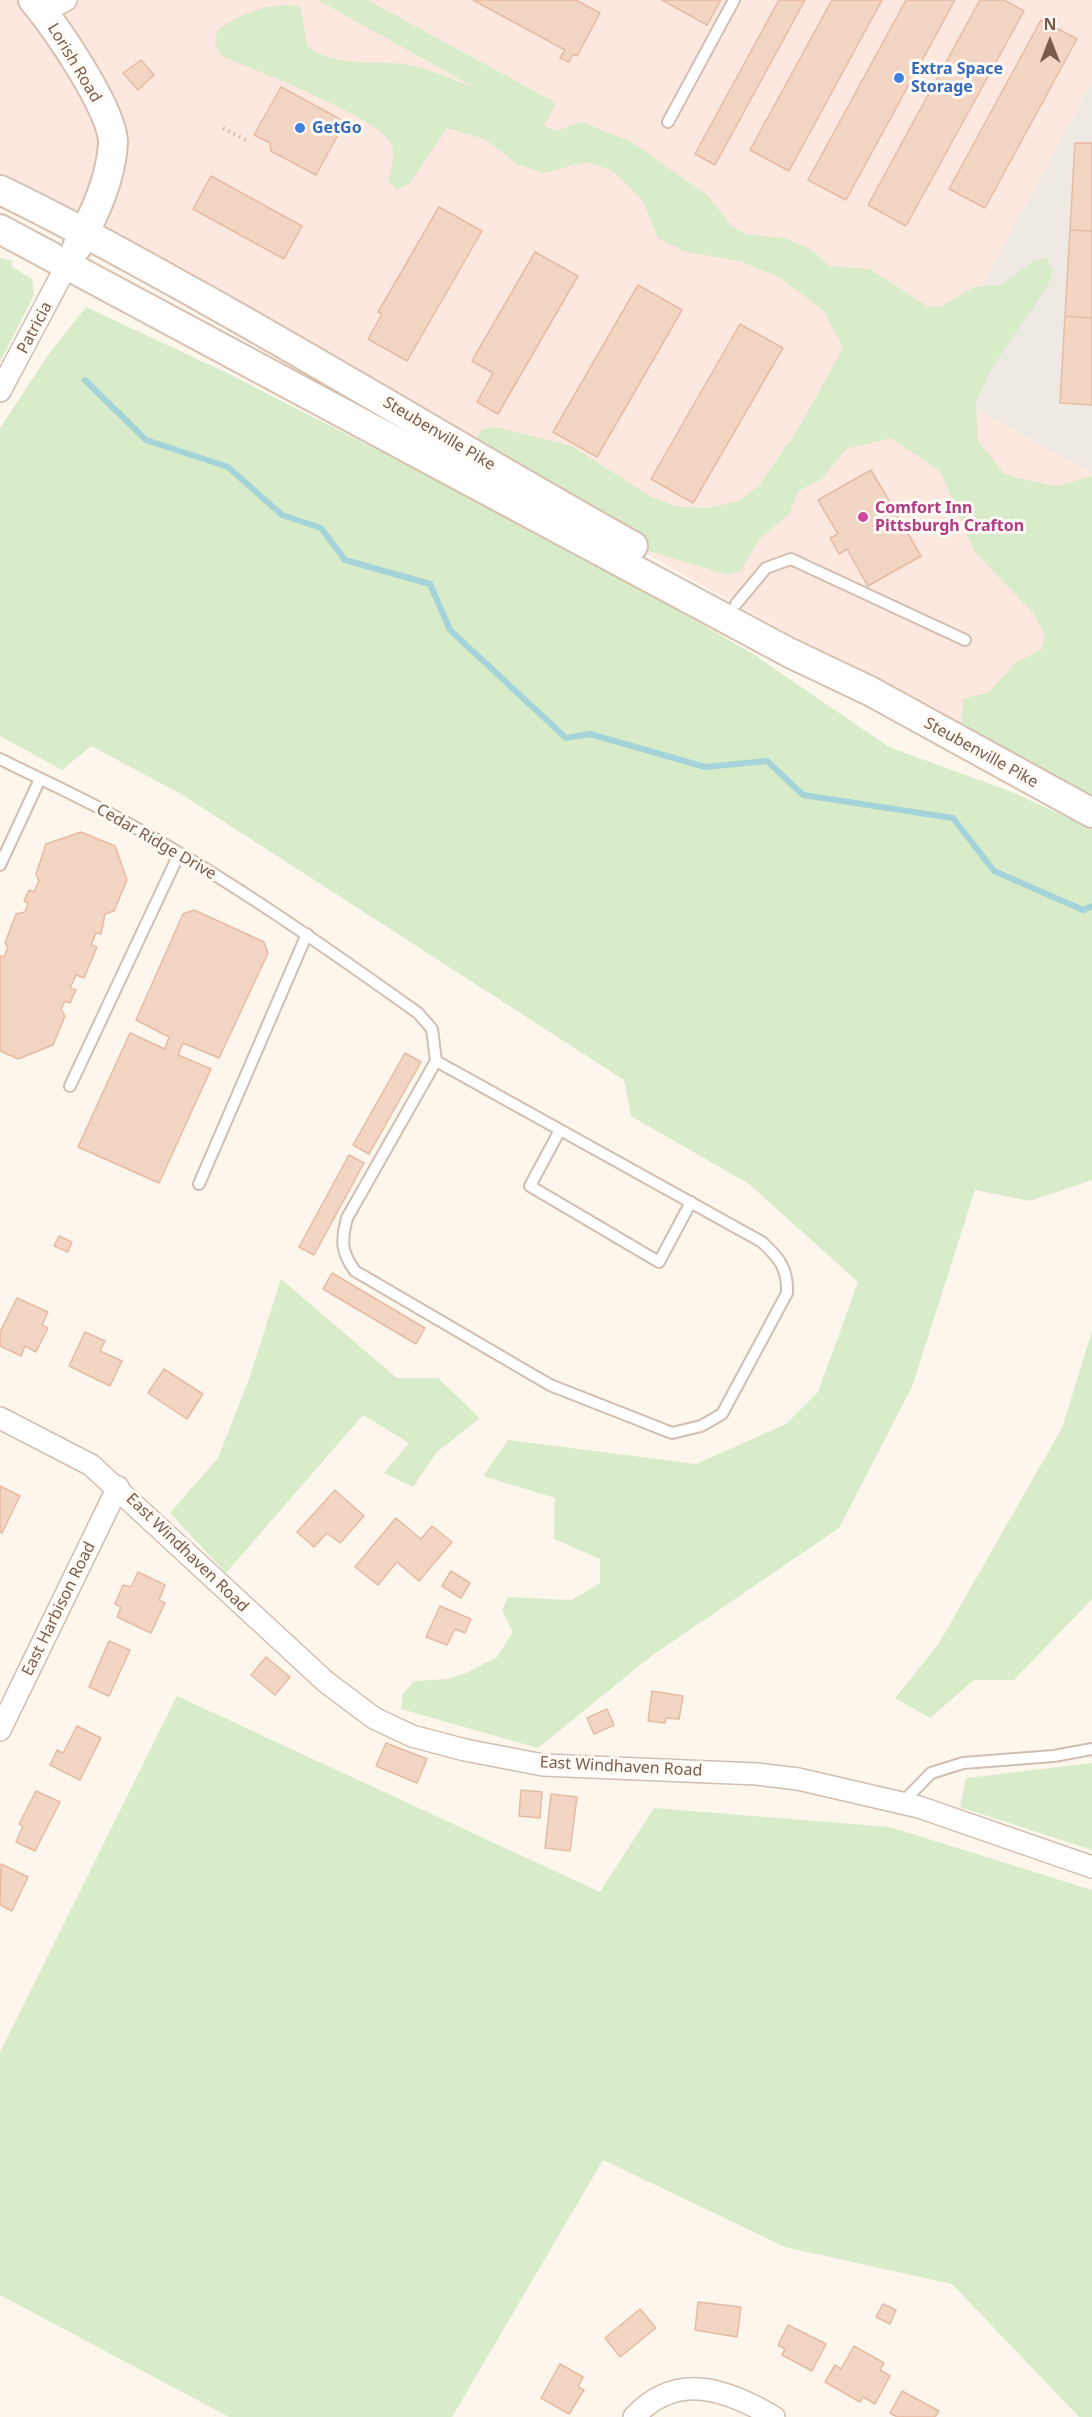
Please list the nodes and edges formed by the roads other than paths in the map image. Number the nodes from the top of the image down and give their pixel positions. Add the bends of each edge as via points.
1 (734, 0) edge
2 (47, 4) edge
3 (668, 122) dead end
4 (0, 190) edge
5 (0, 228) edge
6 (85, 232) junction
7 (68, 263) junction
8 (0, 391) edge
9 (736, 604) junction
10 (964, 640) dead end
11 (870, 691) junction
12 (0, 759) edge
13 (40, 779) junction
14 (1092, 813) edge
15 (179, 854) junction
16 (0, 865) edge
17 (307, 934) junction
18 (436, 1061) junction
19 (70, 1086) dead end
20 (560, 1130) junction
21 (199, 1185) dead end
22 (691, 1202) junction
23 (0, 1418) edge
24 (118, 1487) junction
25 (0, 1730) edge
26 (1092, 1749) edge
27 (902, 1803) junction
28 (1092, 1867) edge
29 (634, 2417) edge
30 (774, 2417) edge

1 - 3 lane
2 - 6 main road, Lorish Road via 99,98 113,140 110,175
4 - 6 main road, Steubenville Pike
5 - 7 main road, Steubenville Pike
6 - 7 main road, Lorish Road
6 - 9 main road, Steubenville Pike
7 - 8 street, Patricia
7 - 11 main road, Steubenville Pike via 790,653
9 - 10 lane via 766,568 791,559
9 - 11 main road, Steubenville Pike via 798,639
11 - 14 main road, Steubenville Pike
12 - 13 lane, Cedar Ridge Drive
13 - 15 lane, Cedar Ridge Drive via 104,810
13 - 16 lane
15 - 17 lane, Cedar Ridge Drive
15 - 19 lane
17 - 18 lane, Cedar Ridge Drive via 418,1013 432,1029
17 - 21 lane
18 - 20 lane
18 - 22 lane via 347,1218 342,1240 344,1257 355,1271 550,1385 672,1432 701,1426 722,1413 787,1293 788,1278 782,1262 762,1242
20 - 22 lane
20 - 22 lane via 530,1186 659,1262
23 - 24 street, East Windhaven Road via 70,1452
24 - 25 street, East Harbison Road
24 - 27 street, East Windhaven Road via 326,1682 374,1718 412,1736 543,1765 758,1774
26 - 27 lane via 963,1763 931,1773
27 - 28 street, East Windhaven Road
29 - 30 street via 662,2394 678,2389 699,2389 742,2400

